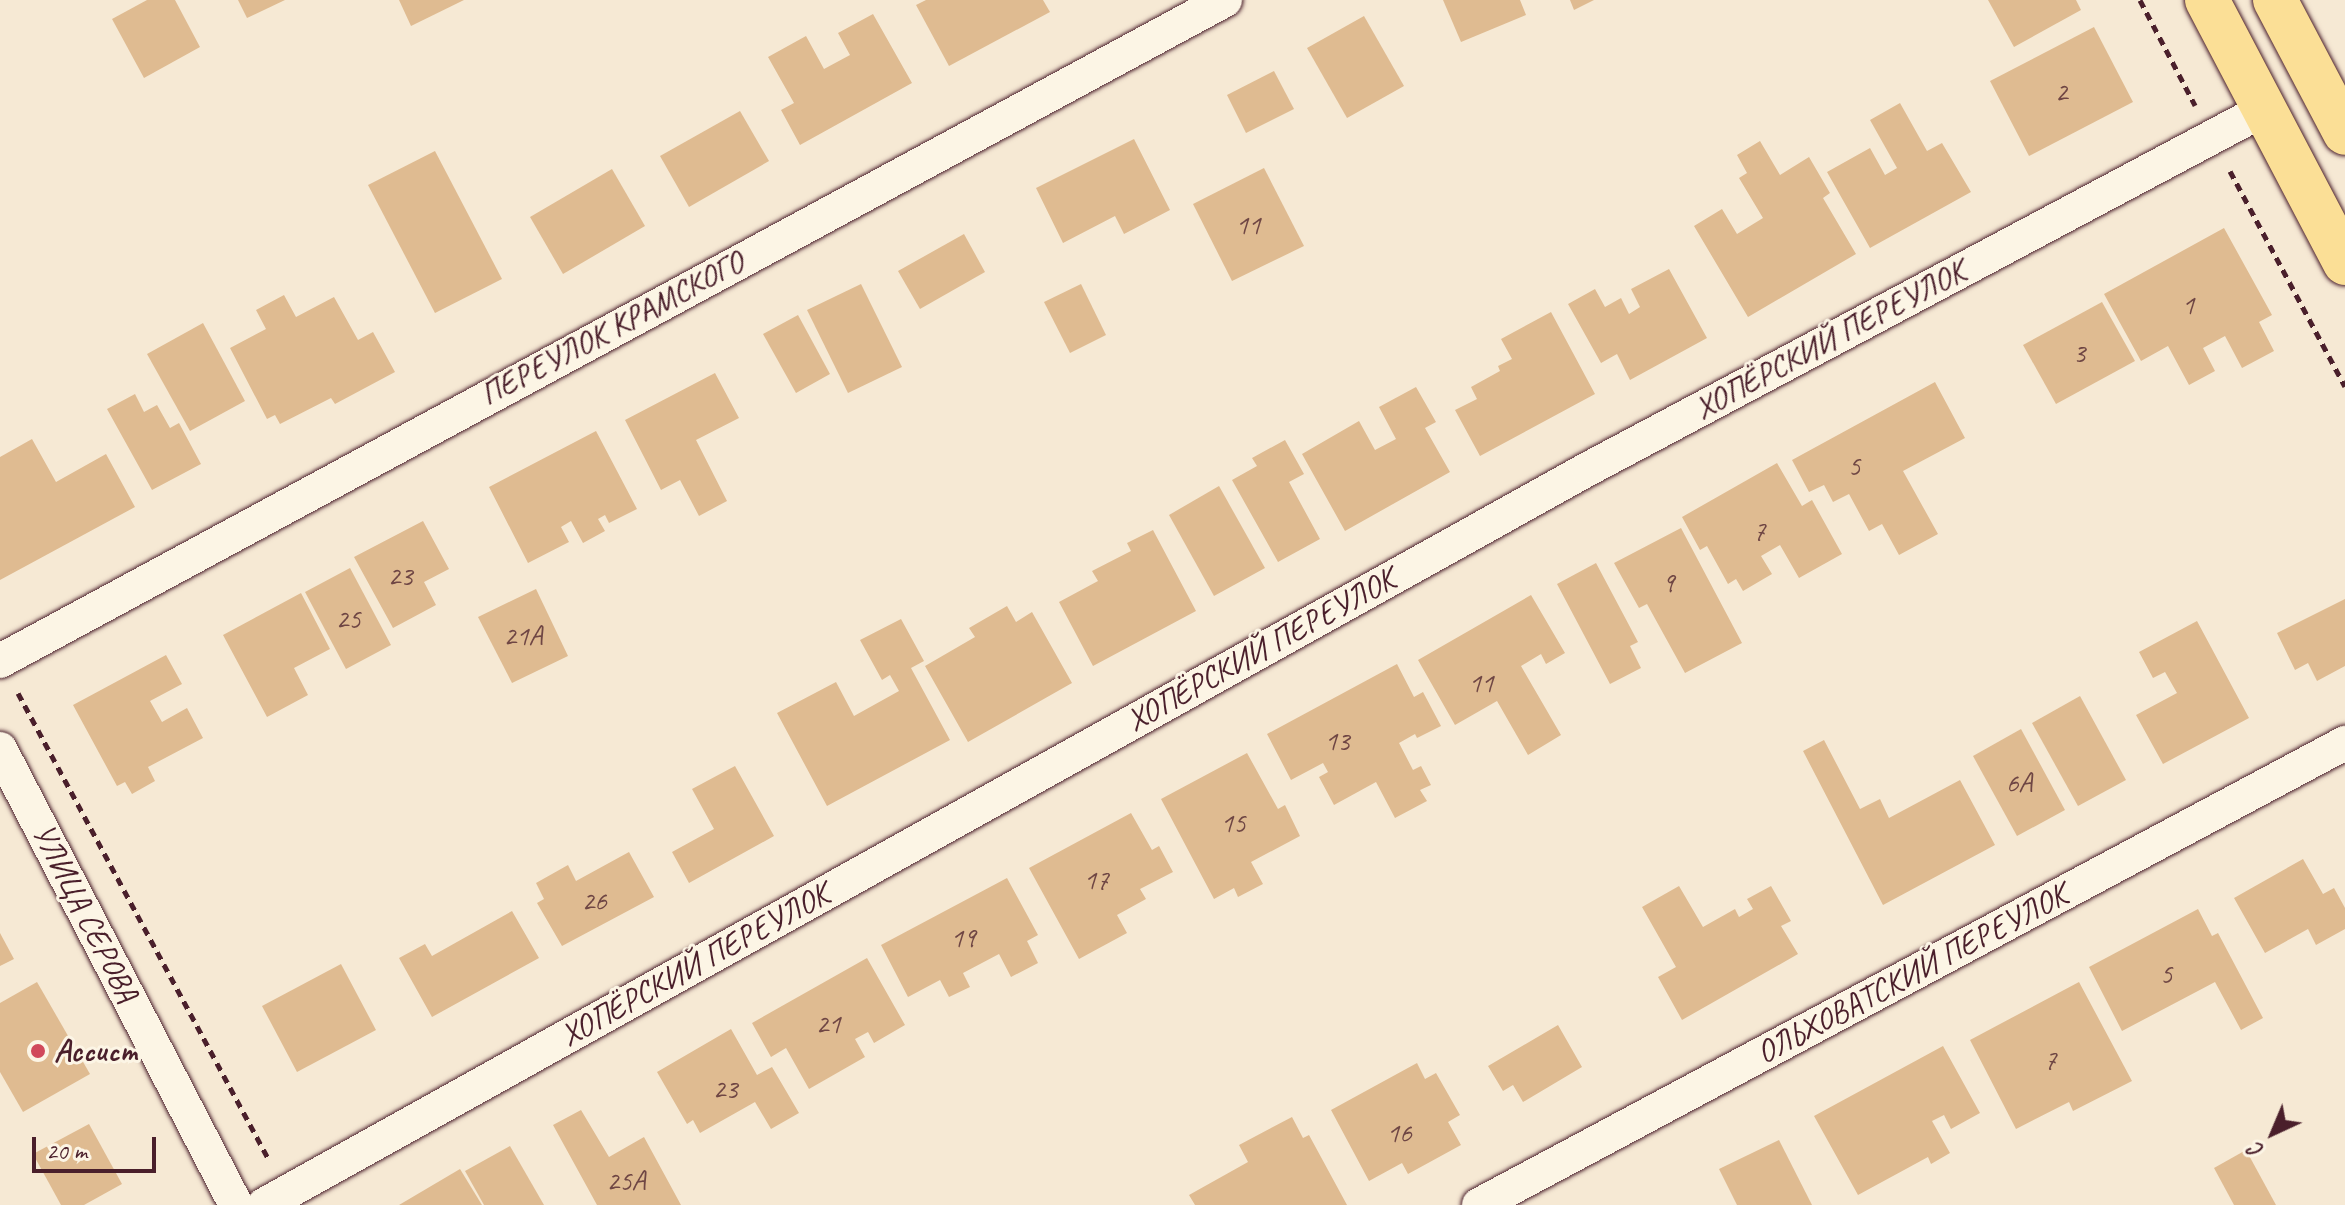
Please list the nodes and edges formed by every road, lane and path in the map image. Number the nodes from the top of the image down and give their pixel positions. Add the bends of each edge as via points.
1 (1225, 0) edge
2 (2140, 0) edge
3 (2207, 0) edge
4 (2275, 0) edge
5 (2265, 109) junction
6 (2345, 133) edge
7 (2212, 137) junction
8 (2345, 263) edge
9 (2345, 386) edge
10 (0, 661) edge
11 (2345, 743) edge
12 (0, 749) edge
13 (275, 1199) edge
14 (236, 1205) edge
15 (1479, 1205) edge

1 - 10 street, ПЕРЕУЛОК КРАМСКОГО
2 - 7 path
3 - 5 main road
4 - 6 main road
5 - 7 street, ХОПЁРСКИЙ ПЕРЕУЛОК
5 - 8 main road
7 - 9 path
7 - 13 street, ХОПЁРСКИЙ ПЕРЕУЛОК via 1588,469
10 - 13 path
11 - 15 street, ОЛЬХОВАТСКИЙ ПЕРЕУЛОК
12 - 14 street, УЛИЦА СЕРОВА

